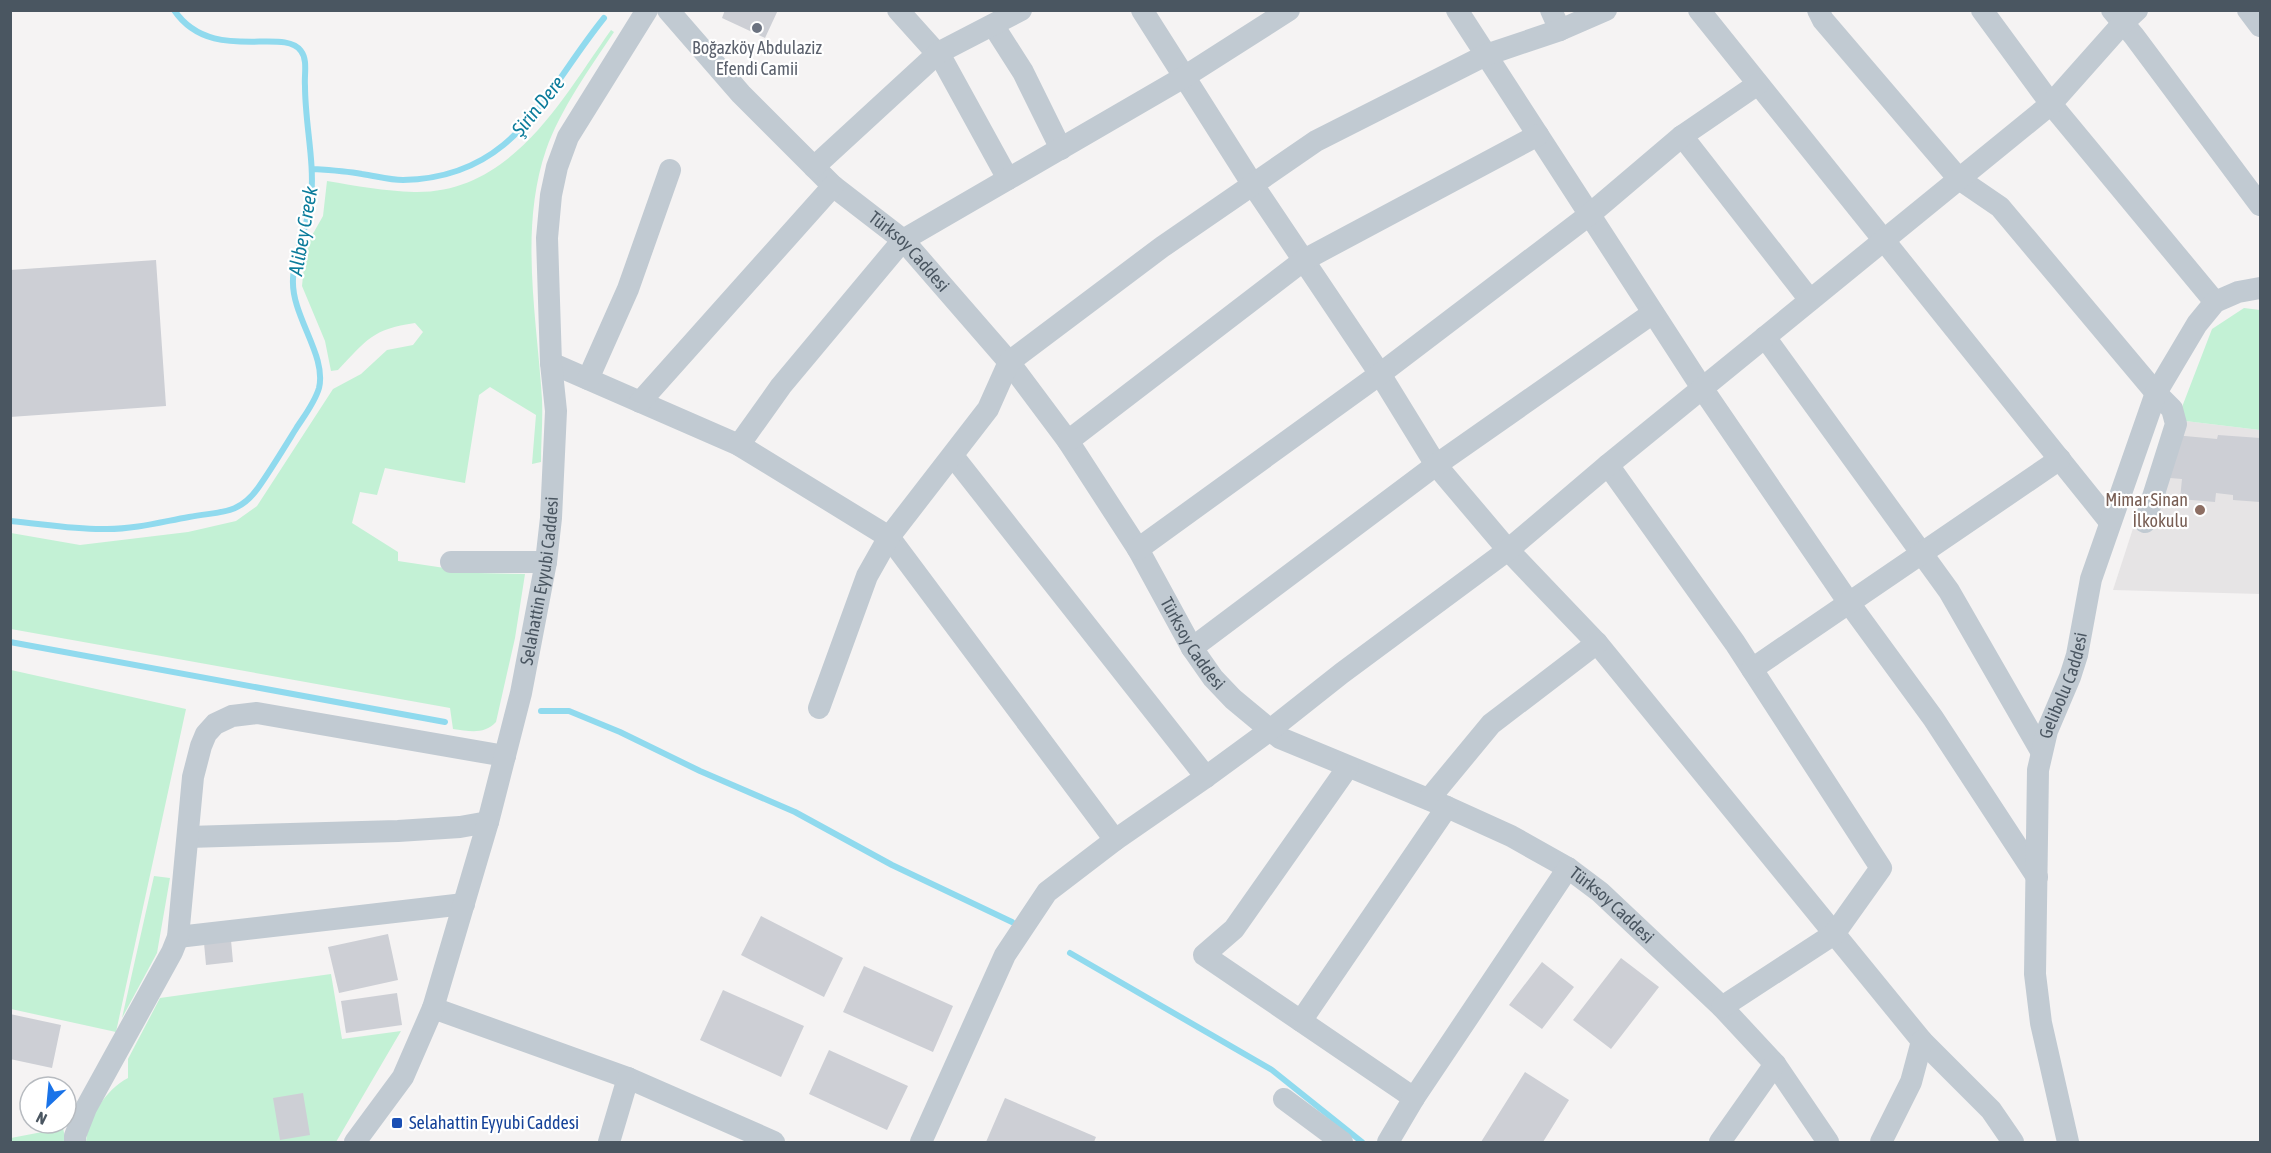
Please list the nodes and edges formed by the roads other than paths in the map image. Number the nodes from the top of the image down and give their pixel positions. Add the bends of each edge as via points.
1 (668, 10) edge
2 (898, 10) edge
3 (1021, 10) edge
4 (1142, 10) edge
5 (1289, 10) edge
6 (1456, 10) edge
7 (1606, 10) edge
8 (1699, 10) edge
9 (1818, 10) edge
10 (1982, 10) edge
11 (2248, 10) edge
12 (641, 12) edge
13 (2124, 15) edge
14 (1555, 20) edge
15 (993, 25) junction
16 (2260, 26) edge
17 (938, 53) junction
18 (1486, 55) junction
19 (1184, 77) junction
20 (1758, 84) junction
21 (2051, 104) junction
22 (1538, 135) junction
23 (1682, 136) junction
24 (1061, 149) junction
25 (814, 167) junction
26 (670, 170) dead end
27 (1008, 179) junction
28 (1959, 179) junction
29 (1253, 184) junction
30 (833, 186) junction
31 (2260, 205) edge
32 (1589, 215) junction
33 (903, 240) junction
34 (1884, 240) junction
35 (1304, 260) junction
36 (2260, 288) edge
37 (1810, 300) junction
38 (2215, 302) junction
39 (1653, 313) junction
40 (1765, 337) junction
41 (1009, 362) junction
42 (551, 363) junction
43 (1380, 374) junction
44 (588, 379) junction
45 (1702, 388) junction
46 (2156, 393) junction
47 (640, 402) junction
48 (1068, 441) junction
49 (739, 445) junction
50 (953, 456) junction
51 (2060, 459) junction
52 (1436, 465) junction
53 (1608, 465) junction
54 (2110, 522) junction
55 (2145, 522) dead end
56 (890, 537) junction
57 (1138, 549) junction
58 (1508, 550) junction
59 (1921, 554) junction
60 (450, 562) dead end
61 (546, 562) junction
62 (1849, 603) junction
63 (1597, 644) junction
64 (1192, 648) junction
65 (1752, 669) junction
66 (819, 708) dead end
67 (1270, 730) junction
68 (2041, 751) junction
69 (505, 756) junction
70 (1348, 766) junction
71 (1206, 777) junction
72 (1438, 803) junction
73 (488, 822) junction
74 (188, 837) junction
75 (1115, 840) junction
76 (1568, 868) junction
77 (2037, 878) junction
78 (464, 904) junction
79 (1834, 934) junction
80 (178, 937) junction
81 (1722, 1006) junction
82 (433, 1008) junction
83 (1301, 1021) junction
84 (1922, 1041) junction
85 (1775, 1065) junction
86 (628, 1078) junction
87 (1414, 1098) junction
88 (1284, 1099) dead end
89 (75, 1143) edge
90 (355, 1143) edge
91 (609, 1143) edge
92 (774, 1143) edge
93 (921, 1143) edge
94 (1342, 1143) edge
95 (1388, 1143) edge
96 (1720, 1143) edge
97 (1828, 1143) edge
98 (1881, 1143) edge
99 (2013, 1143) edge
100 (2068, 1143) edge

1 - 25 street, Türksoy Caddesi via 741,94
2 - 17 street
3 - 15 street
4 - 19 street
5 - 19 street
6 - 18 street
7 - 14 street
8 - 20 street
9 - 28 street
10 - 21 street
11 - 16 street
12 - 42 street, Selahattin Eyyubi Caddesi via 568,137 557,167 547,238
13 - 21 street
13 - 31 street
14 - 18 street
15 - 17 street
15 - 24 street via 1023,72
17 - 25 street
17 - 27 street
18 - 22 street
18 - 29 street via 1316,141
19 - 24 street
19 - 29 street
20 - 23 street
20 - 34 street
21 - 28 street
21 - 38 street
22 - 32 street
22 - 35 street
23 - 32 street
23 - 37 street
24 - 27 street
25 - 30 street, Türksoy Caddesi
26 - 44 street via 628,289
27 - 33 street
28 - 34 street
28 - 46 street via 2000,207
29 - 35 street
29 - 41 street
30 - 33 street, Türksoy Caddesi
30 - 47 street
32 - 39 street
32 - 43 street
33 - 41 street, Türksoy Caddesi
33 - 49 street via 781,386
34 - 37 street
34 - 51 street
35 - 43 street
35 - 48 street
36 - 38 street, Gelibolu Caddesi
37 - 40 street
38 - 46 street, Gelibolu Caddesi via 2197,324
39 - 45 street
39 - 52 street
40 - 45 street
40 - 59 street
41 - 48 street, Türksoy Caddesi
41 - 50 street via 988,409
42 - 44 street
42 - 61 street, Selahattin Eyyubi Caddesi via 556,411
43 - 52 street
43 - 57 street
44 - 47 street
45 - 53 street
45 - 62 street
46 - 54 street, Gelibolu Caddesi
46 - 55 street via 2172,409 2176,424
47 - 49 street
48 - 57 street, Türksoy Caddesi
49 - 56 street
50 - 56 street
50 - 71 street
51 - 54 street
51 - 59 street
52 - 58 street
52 - 64 street
53 - 58 street
53 - 65 street
54 - 68 street, Gelibolu Caddesi via 2091,579 2077,655
56 - 66 street via 867,576
56 - 75 street
57 - 64 street, Türksoy Caddesi
58 - 63 street
58 - 67 street
59 - 62 street
59 - 68 street via 1949,591
60 - 61 street
61 - 69 street, Selahattin Eyyubi Caddesi
62 - 65 street
62 - 77 street via 1934,718
63 - 72 street via 1491,724
63 - 79 street
64 - 67 street, Türksoy Caddesi via 1213,678
65 - 79 street via 1881,868
67 - 70 street, Türksoy Caddesi via 1280,738
67 - 71 street
68 - 77 street, Gelibolu Caddesi
69 - 73 street, Selahattin Eyyubi Caddesi
69 - 74 street via 257,713 232,716 214,724 201,746 193,777
70 - 72 street, Türksoy Caddesi
70 - 83 street via 1234,929 1204,955
71 - 75 street
72 - 76 street, Türksoy Caddesi via 1511,836
72 - 83 street
73 - 74 street via 398,831
73 - 78 street, Selahattin Eyyubi Caddesi
74 - 80 street
75 - 93 street via 1047,892 1005,955
76 - 81 street, Türksoy Caddesi via 1600,892
76 - 87 street
77 - 100 street, Gelibolu Caddesi via 2039,1007
78 - 80 street
78 - 82 street, Selahattin Eyyubi Caddesi
79 - 81 street
79 - 84 street
80 - 89 street via 79,1105
81 - 85 street, Türksoy Caddesi
82 - 86 street
82 - 90 street, Selahattin Eyyubi Caddesi via 403,1077
83 - 87 street
84 - 98 street via 1911,1082
84 - 99 street via 1991,1110
85 - 96 street
85 - 97 street, Türksoy Caddesi
86 - 91 street
86 - 92 street
87 - 95 street
88 - 94 street

